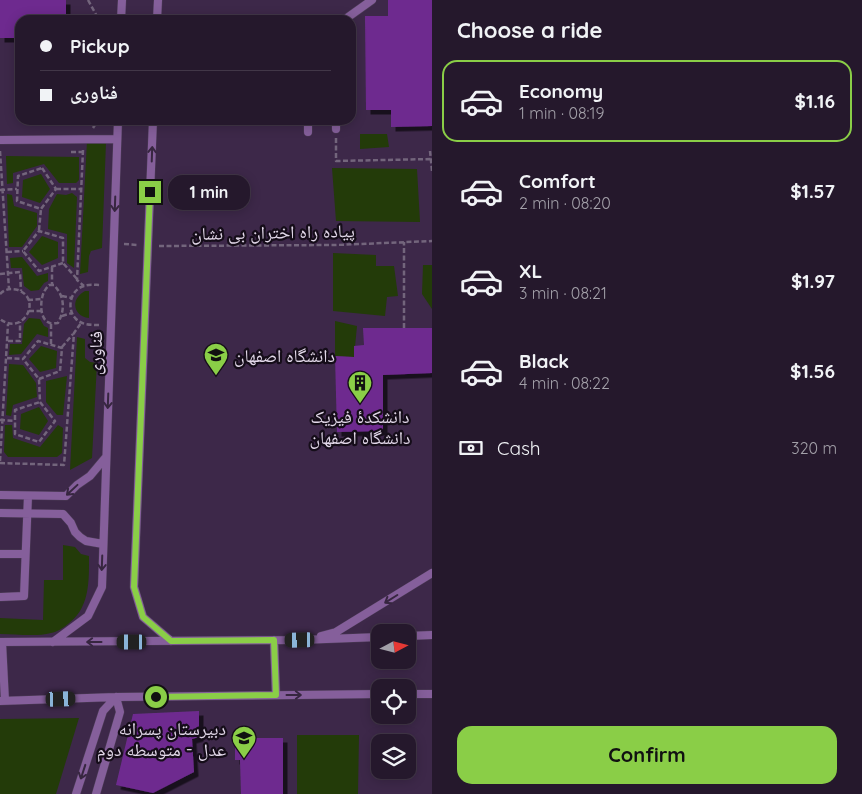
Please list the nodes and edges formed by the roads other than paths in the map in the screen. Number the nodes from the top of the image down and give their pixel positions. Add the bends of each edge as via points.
1 (122, 0) edge
2 (158, 0) edge
3 (372, 0) edge
4 (121, 15) edge
5 (157, 15) edge
6 (351, 15) edge
7 (118, 125) edge
8 (153, 125) edge
9 (308, 125) edge
10 (336, 125) edge
11 (336, 129) road end
12 (308, 132) dead end
13 (117, 139) junction
14 (0, 140) edge
15 (106, 457) junction
16 (0, 495) edge
17 (28, 496) junction
18 (0, 512) edge
19 (26, 513) junction
20 (103, 544) junction
21 (0, 554) edge
22 (25, 554) junction
23 (432, 573) edge
24 (1, 597) dead end
25 (432, 635) edge
26 (416, 636) edge
27 (371, 637) edge
28 (274, 640) junction
29 (300, 640) junction
30 (171, 641) junction
31 (1, 642) edge
32 (53, 642) junction
33 (371, 694) edge
34 (416, 694) edge
35 (432, 694) edge
36 (276, 695) junction
37 (116, 697) junction
38 (3, 701) edge
39 (76, 794) edge
40 (96, 794) edge

1 - 4 lane
2 - 5 lane
3 - 6 lane
7 - 13 lane, فناوری
30 -> 8 lane via 143,617 134,587
9 - 12 lane
10 - 11 lane
13 - 14 lane
13 -> 15 lane, فناوری
15 -> 17 lane via 66,496
15 - 20 lane, فناوری
16 - 17 lane
17 - 19 lane
18 - 19 lane
19 - 20 lane via 63,514 80,537
19 - 22 lane
20 -> 32 lane, فناوری via 102,587 88,616
21 - 22 lane
22 - 24 lane via 24,596
23 -> 29 lane via 336,632
25 - 26 lane
27 - 29 lane
28 - 29 lane
28 - 30 lane
28 - 36 lane
30 -> 32 lane
31 - 32 lane
31 - 38 lane
36 -> 33 lane
34 - 35 lane
36 - 37 lane
37 - 38 lane
37 -> 39 lane via 103,711
37 - 40 lane via 120,712

